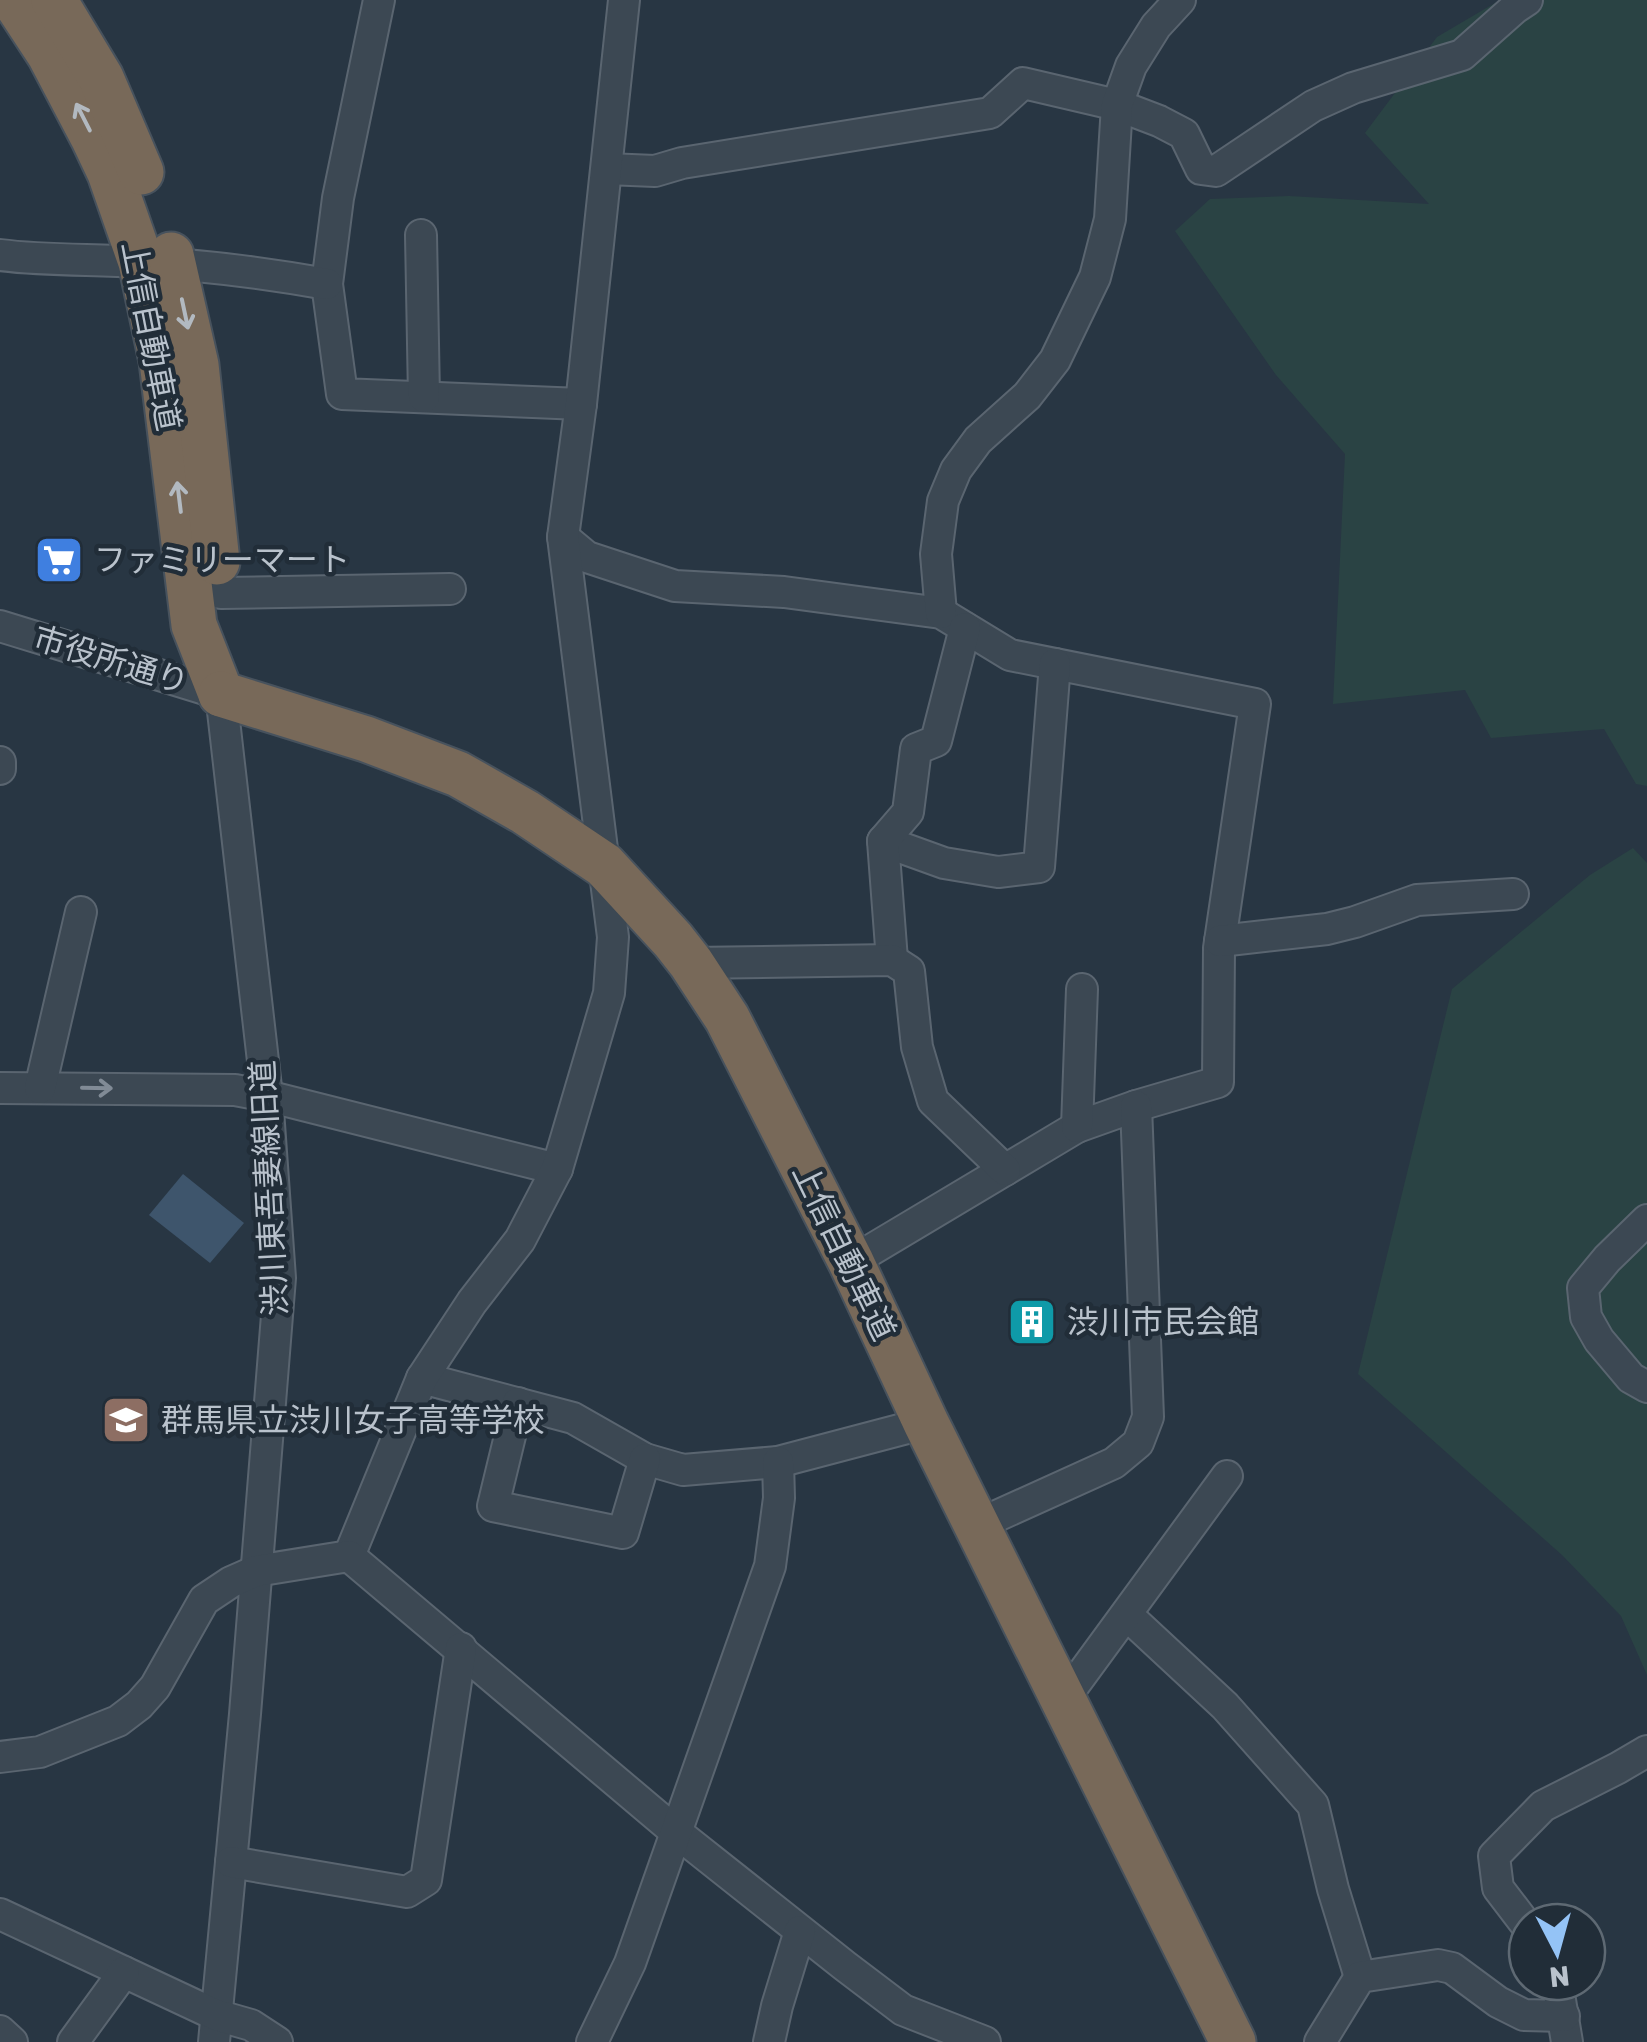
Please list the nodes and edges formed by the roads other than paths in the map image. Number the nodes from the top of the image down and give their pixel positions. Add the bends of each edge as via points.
1 (14, 0) edge
2 (54, 0) edge
3 (379, 0) edge
4 (624, 0) edge
5 (1180, 0) edge
6 (1527, 0) edge
7 (1118, 105) junction
8 (608, 169) junction
9 (420, 235) dead end
10 (0, 255) edge
11 (158, 263) junction
12 (327, 284) junction
13 (424, 397) junction
14 (581, 404) junction
15 (563, 537) junction
16 (450, 590) dead end
17 (221, 593) junction
18 (953, 620) junction
19 (0, 626) edge
20 (1055, 664) junction
21 (221, 694) junction
22 (883, 841) junction
23 (604, 865) junction
24 (1513, 894) dead end
25 (80, 912) dead end
26 (1220, 941) junction
27 (892, 960) junction
28 (691, 963) junction
29 (1082, 989) dead end
30 (0, 1088) edge
31 (40, 1088) junction
32 (267, 1096) junction
33 (1136, 1106) junction
34 (1077, 1126) junction
35 (557, 1169) junction
36 (1005, 1170) junction
37 (1647, 1220) edge
38 (851, 1262) junction
39 (422, 1378) junction
40 (1647, 1387) edge
41 (518, 1403) junction
42 (926, 1424) junction
43 (645, 1459) junction
44 (778, 1462) junction
45 (1227, 1476) dead end
46 (977, 1525) junction
47 (349, 1556) junction
48 (256, 1571) junction
49 (1127, 1615) junction
50 (461, 1648) junction
51 (1063, 1700) junction
52 (1647, 1751) edge
53 (0, 1757) edge
54 (676, 1832) junction
55 (232, 1862) junction
56 (1509, 1902) edge
57 (0, 1914) edge
58 (800, 1931) junction
59 (124, 1972) junction
60 (1360, 1978) junction
61 (1561, 2002) edge
62 (215, 2029) edge
63 (1566, 2029) edge
64 (0, 2031) edge
65 (12, 2042) edge
66 (73, 2042) edge
67 (277, 2042) edge
68 (592, 2042) edge
69 (769, 2042) edge
70 (986, 2042) edge
71 (1234, 2042) edge
72 (1320, 2042) edge

11 -> 1 highway, 上信自動車道
2 - 11 highway, 上信自動車道 via 101,78 132,149
3 - 12 street
4 - 8 street
5 - 7 street via 1131,66
6 - 7 street via 1462,54 1313,106 1216,170 1201,169 1184,134
7 - 8 street via 1023,84 990,112 656,171
7 - 18 street via 1110,219 1096,276 1055,360 978,440 943,501 936,554
8 - 14 street
9 - 13 street
10 - 11 street
11 - 12 street
11 -> 17 highway, 上信自動車道 via 196,365
21 -> 11 highway, 上信自動車道 via 194,625 162,361
12 - 13 street via 342,394
13 - 14 street
14 - 15 street
15 - 18 street via 587,557 675,586 784,592
15 - 23 street
16 - 17 street
17 - 21 highway, 上信自動車道
18 - 20 street via 1010,656
18 - 22 street via 936,741 916,750 908,812
19 - 21 street, 市役所通り
20 - 22 street via 1040,867 998,872 944,864
20 - 26 street via 1255,704
21 - 23 highway, 上信自動車道 via 458,774
21 - 32 street, 渋川東吾妻線旧道
22 - 27 street
23 - 28 highway, 上信自動車道
23 - 35 street via 612,937 609,993
24 - 26 street via 1418,900 1327,929
25 - 31 street
26 - 33 street via 1218,1082
27 - 28 street
27 - 36 street via 909,971 917,1047 932,1101
28 - 38 highway, 上信自動車道 via 727,1018
29 - 34 street
30 - 31 street
31 -> 32 street
32 - 35 street
32 - 48 street, 渋川東吾妻線旧道 via 280,1278
33 - 34 street
33 - 46 street via 1148,1416 1138,1443 1114,1463
34 - 36 street
35 - 39 street via 520,1240
36 - 38 street
37 - 40 street via 1583,1288 1586,1316 1599,1340
38 - 42 highway, 上信自動車道
39 - 41 street
39 - 47 street
41 - 43 street via 573,1418
41 - 43 street via 493,1506 623,1533
42 - 44 street
42 - 46 highway, 上信自動車道
43 - 44 street via 683,1470
44 - 54 street via 770,1566
45 - 49 street
46 - 51 highway, 上信自動車道
47 - 48 street
47 - 50 street
48 - 53 street via 204,1600 156,1687 118,1721 40,1752
48 - 55 street, 渋川東吾妻線旧道
49 - 51 street
49 - 60 street via 1225,1706 1313,1805
50 - 54 street
50 - 55 street via 426,1880 407,1892
51 - 71 highway, 上信自動車道
52 - 56 street via 1543,1806 1494,1856 1498,1888
54 - 58 street
54 - 68 street via 630,1963
55 - 62 street, 渋川東吾妻線旧道
57 - 59 street
58 - 69 street
58 - 70 street via 903,2010
59 - 62 street
59 - 66 street
60 - 63 street via 1452,1968 1498,2002
60 - 72 street
61 - 63 street
62 - 67 street via 251,2025
64 - 65 street

